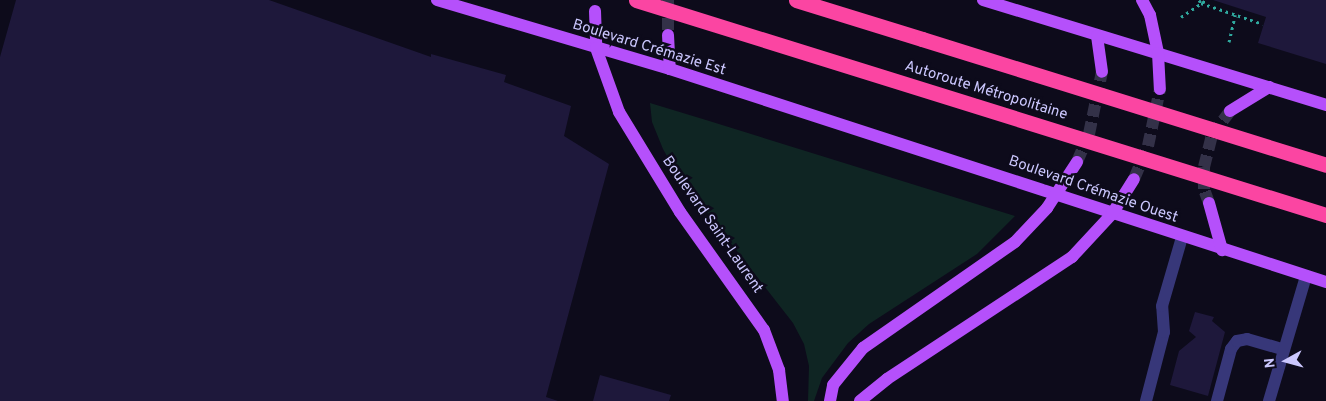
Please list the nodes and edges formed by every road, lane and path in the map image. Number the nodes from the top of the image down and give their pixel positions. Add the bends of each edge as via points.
1 (437, 0) edge
2 (636, 0) edge
3 (796, 0) edge
4 (982, 0) edge
5 (1142, 0) edge
6 (1206, 0) edge
7 (1200, 2) edge
8 (595, 12) dead end
9 (1235, 15) junction
10 (1181, 17) dead end
11 (1263, 24) dead end
12 (668, 35) tunnel mouth
13 (1097, 36) junction
14 (1229, 42) dead end
15 (596, 48) junction
16 (1158, 53) junction
17 (670, 69) junction
18 (1102, 72) tunnel mouth
19 (1269, 87) junction
20 (1160, 89) tunnel mouth
21 (1326, 105) edge
22 (1230, 111) tunnel mouth
23 (850, 128) joint
24 (1077, 162) tunnel mouth
25 (1326, 165) edge
26 (1134, 179) tunnel mouth
27 (1057, 194) junction
28 (1209, 203) tunnel mouth
29 (1112, 214) junction
30 (1326, 215) edge
31 (1182, 237) junction
32 (1222, 250) junction
33 (1306, 276) junction
34 (1326, 282) edge
35 (1283, 349) junction
36 (783, 401) edge
37 (830, 401) edge
38 (860, 401) edge
39 (1146, 401) edge
40 (1217, 401) edge
41 (1269, 401) edge

1 - 15 main road, Boulevard Crémazie Est
2 - 30 highway, Autoroute Métropolitaine, bridge
3 - 25 highway, Autoroute Métropolitaine, bridge
4 - 13 main road
5 - 16 main road via 1150,15
6 - 7 path
7 - 9 path
7 - 10 path
8 - 15 main road, Boulevard Saint-Laurent
9 - 11 path
9 - 14 path
12 - 17 main road
13 - 16 main road
13 - 18 main road
15 - 17 main road, Boulevard Crémazie Est
15 - 36 main road, Boulevard Saint-Laurent via 619,112 652,169 764,330 779,370
16 - 19 main road
16 - 20 main road
17 - 23 main road, Boulevard Crémazie Est
19 - 21 main road
19 - 22 main road
23 - 27 main road, Boulevard Crémazie Ouest
24 - 27 main road
26 - 29 main road
27 - 29 main road, Boulevard Crémazie Ouest
27 - 37 main road via 1033,224 1002,253 863,348 833,385
28 - 32 main road
29 - 31 main road, Boulevard Crémazie Ouest
29 - 38 main road via 1082,248 1061,265 887,379
31 - 32 main road, Boulevard Crémazie Ouest
31 - 39 street via 1162,306 1164,332
32 - 33 main road, Boulevard Crémazie Ouest
33 - 34 main road, Boulevard Crémazie Ouest
33 - 35 street
35 - 40 street via 1247,339 1238,341 1231,349
35 - 41 street

